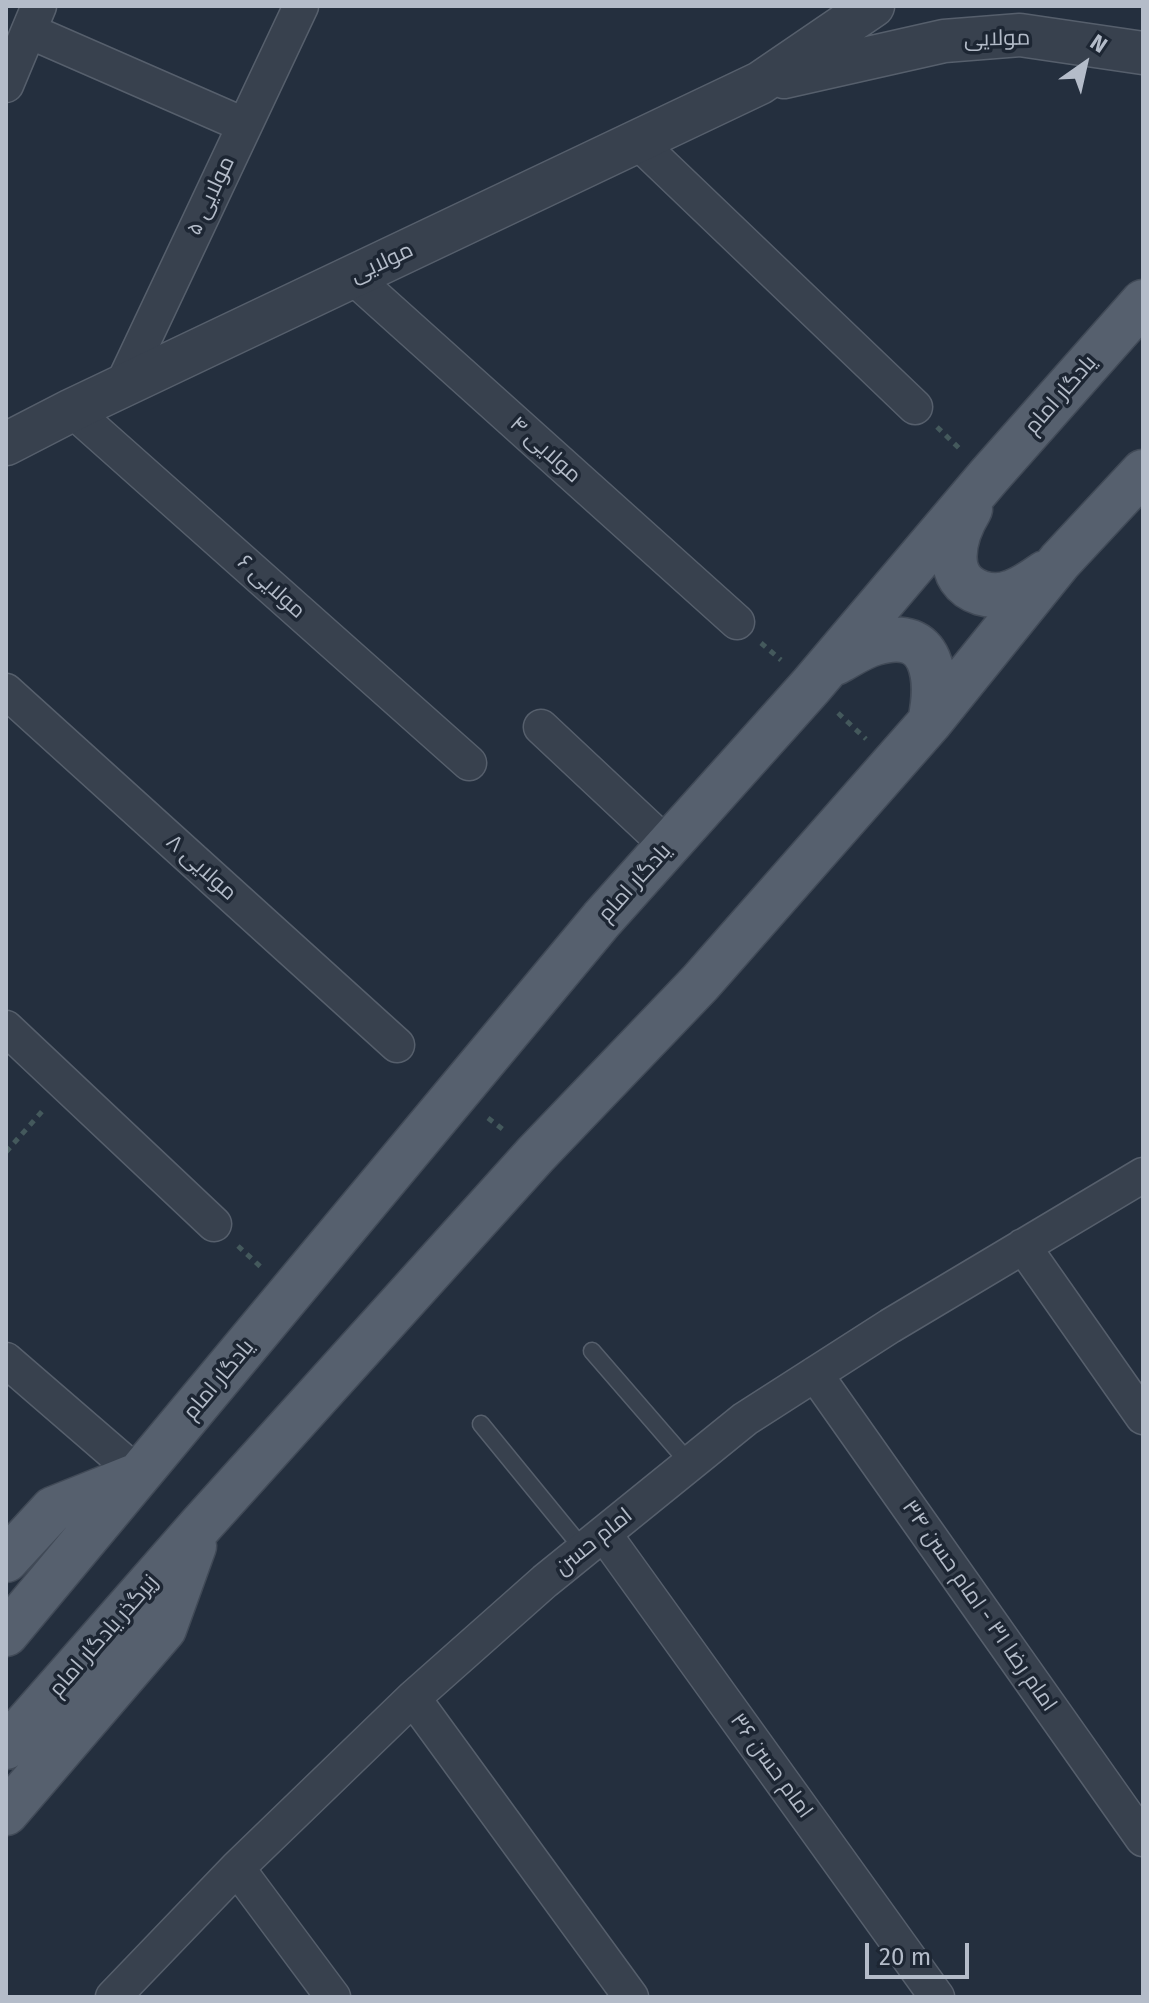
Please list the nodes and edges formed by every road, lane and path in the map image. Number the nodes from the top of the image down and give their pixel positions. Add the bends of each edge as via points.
1 (301, 6) edge
2 (873, 6) edge
3 (34, 18) edge
4 (1143, 53) edge
5 (760, 83) junction
6 (6, 85) edge
7 (244, 125) junction
8 (637, 141) junction
9 (353, 277) junction
10 (1143, 302) edge
11 (122, 386) junction
12 (915, 407) joint
13 (72, 410) junction
14 (6, 444) edge
15 (1143, 472) edge
16 (989, 476) junction
17 (1060, 561) junction
18 (737, 622) joint
19 (819, 677) junction
20 (6, 691) edge
21 (930, 722) junction
22 (541, 727) dead end
23 (469, 763) dead end
24 (892, 765) junction
25 (668, 846) junction
26 (6, 1028) edge
27 (397, 1045) dead end
28 (66, 1084) junction
29 (454, 1094) junction
30 (6, 1152) edge
31 (536, 1154) junction
32 (1143, 1175) edge
33 (214, 1224) joint
34 (1023, 1246) junction
35 (290, 1294) junction
36 (592, 1351) dead end
37 (6, 1360) edge
38 (815, 1374) junction
39 (1143, 1417) edge
40 (481, 1424) dead end
41 (690, 1464) junction
42 (139, 1475) junction
43 (201, 1525) junction
44 (594, 1542) junction
45 (6, 1560) edge
46 (6, 1634) edge
47 (413, 1698) junction
48 (6, 1747) edge
49 (6, 1813) edge
50 (1143, 1839) edge
51 (237, 1868) junction
52 (113, 1997) edge
53 (333, 1997) edge
54 (631, 1997) edge
55 (937, 1997) edge

1 - 7 street, مولایی ۵
2 - 5 street, مولایی
3 - 6 street
3 - 7 street
4 - 5 street, مولایی via 1020,35 944,41
5 - 8 street, مولایی
7 - 11 street, مولایی ۵
8 - 9 street, مولایی
8 - 12 street
9 - 11 street, مولایی
9 - 18 street, مولایی ۴
10 - 16 main road, یادگار امام
11 - 13 street, مولایی
12 - 16 path
13 - 14 street, مولایی
13 - 23 street, مولایی ۶
15 - 17 main road
16 - 17 main road via 958,537 953,559 957,578 990,596 1012,593
16 - 19 main road, یادگار امام
17 - 21 main road
18 - 19 path
19 - 21 main road via 875,643 913,644 929,658 935,675
19 - 24 path
19 - 25 main road, یادگار امام
20 - 27 street, مولایی ۸
21 - 24 main road
22 - 25 street
24 - 31 main road via 700,983
25 - 29 main road, یادگار امام
26 - 28 street
28 - 30 path
28 - 33 street
29 - 31 path
29 - 35 main road, یادگار امام
31 - 43 main road
32 - 34 street, امام حسن
33 - 35 path
34 - 38 street, امام حسن
34 - 39 street
35 - 42 main road, یادگار امام
36 - 41 lane
37 - 42 street
38 - 41 street, امام حسن via 745,1419
38 - 50 street, امام رضا ۳۱ - امام حسن ۳۴
40 - 44 lane
41 - 44 street, امام حسن
42 - 45 main road via 53,1509
42 - 46 main road
43 - 48 main road, زیرگذر یادگار امام
43 - 49 main road via 164,1629
44 - 47 street, امام حسن
44 - 55 street, امام حسن ۳۶
47 - 51 street, امام حسن
47 - 54 street
51 - 52 street, امام حسن
51 - 53 street

